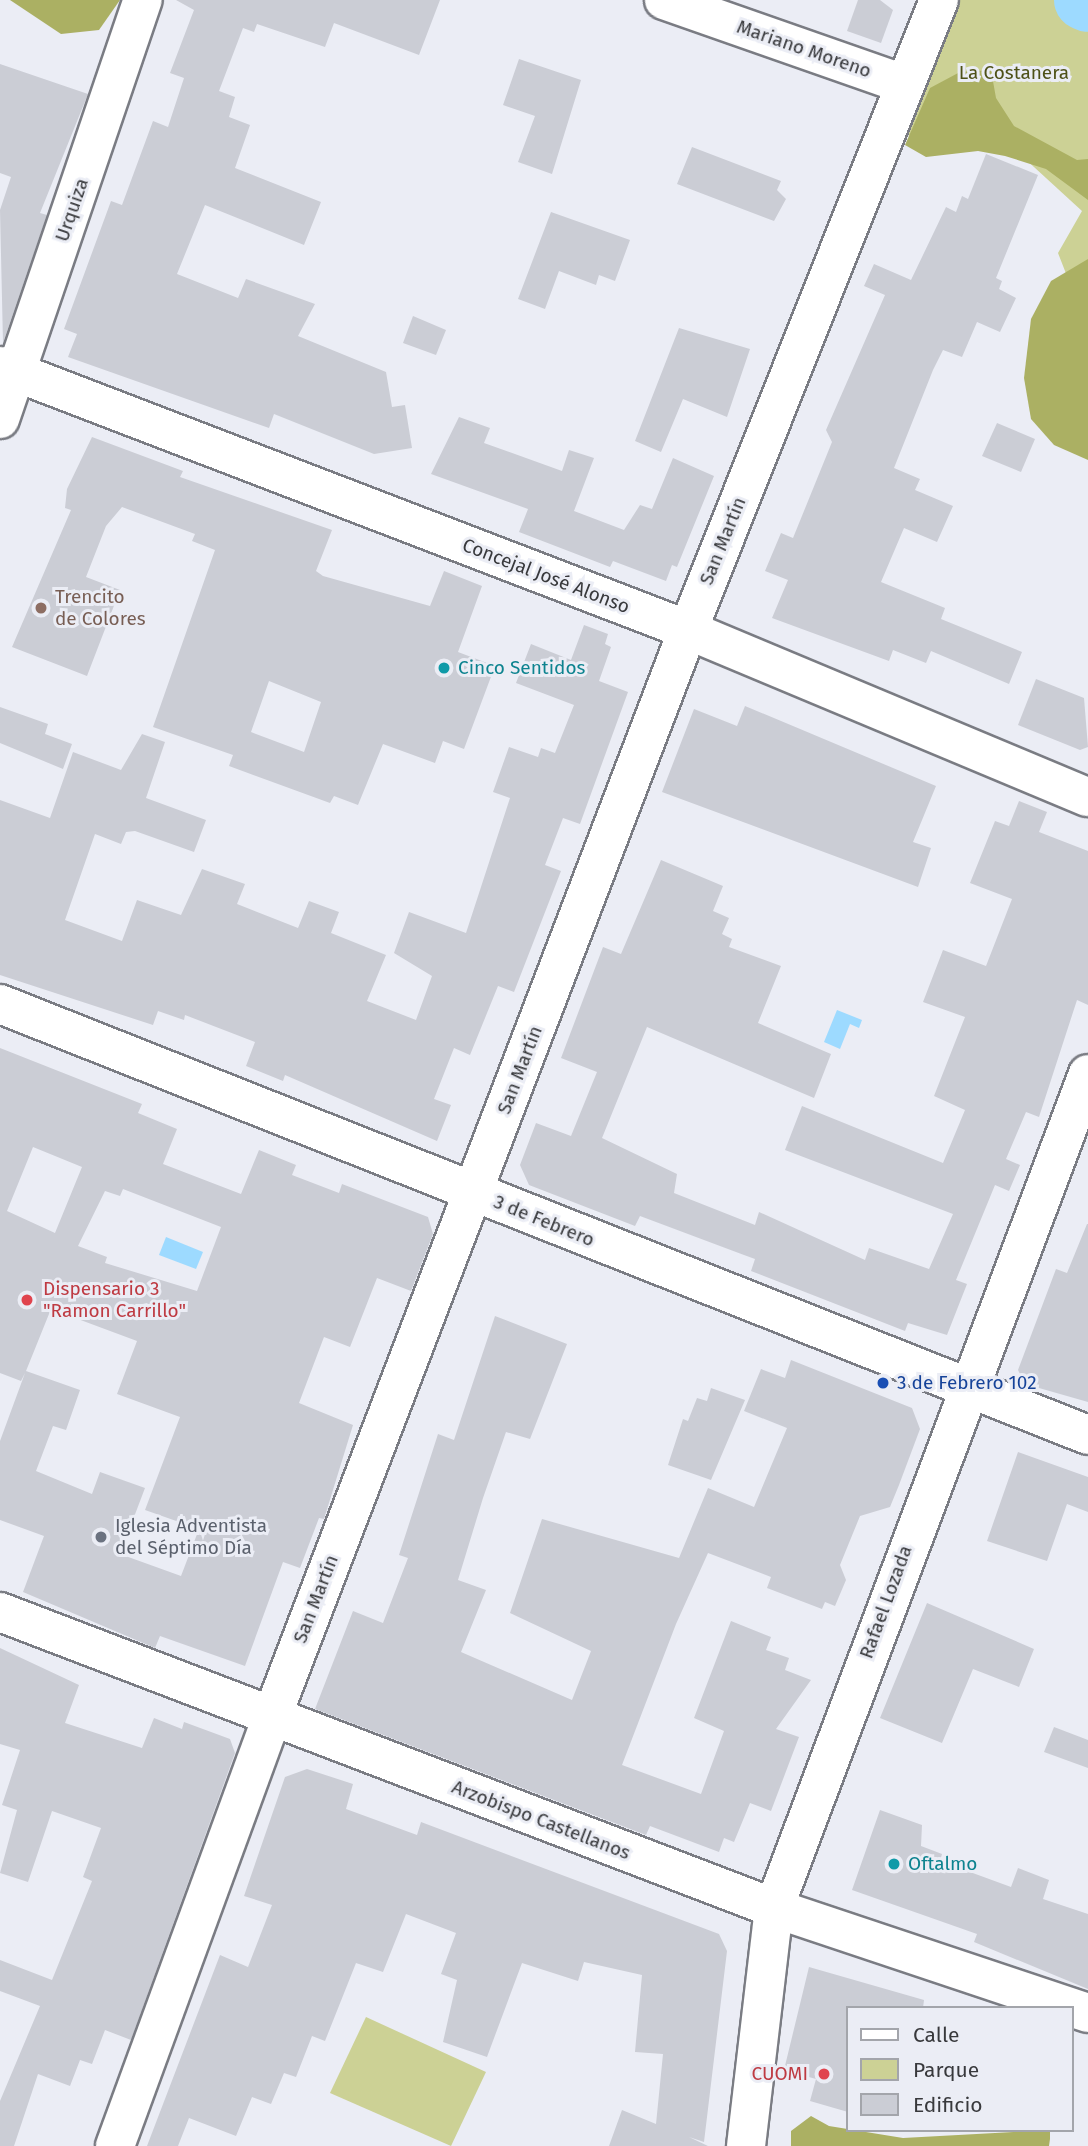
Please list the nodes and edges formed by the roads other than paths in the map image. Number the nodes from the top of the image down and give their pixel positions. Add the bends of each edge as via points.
1 (143, 0) edge
2 (664, 0) edge
3 (929, 5) edge
4 (904, 83) junction
5 (9, 369) edge
6 (0, 419) edge
7 (688, 630) junction
8 (1088, 797) edge
9 (0, 1004) edge
10 (1088, 1074) edge
11 (473, 1192) junction
12 (965, 1388) junction
13 (1088, 1435) edge
14 (0, 1612) edge
15 (271, 1719) junction
16 (774, 1908) junction
17 (1067, 2006) edge
18 (115, 2146) edge
19 (746, 2146) edge

1 - 5 street, Urquiza
2 - 4 street, Mariano Moreno
3 - 4 street, San Martín
4 - 7 street, San Martín
5 - 6 street, Urquiza
5 - 7 street, Concejal José Alonso
7 - 8 street, Concejal José Alonso
7 - 11 street, San Martín
9 - 11 street, 3 de Febrero
10 - 12 street, Rafael Lozada
11 - 12 street, 3 de Febrero
11 - 15 street, San Martín
12 - 13 street, 3 de Febrero
12 - 16 street, Rafael Lozada
14 - 15 street, Arzobispo Castellanos
15 - 16 street, Arzobispo Castellanos
15 - 18 street, San Martín
16 - 17 street, Arzobispo Castellanos
16 - 19 street, Rafael Lozada

